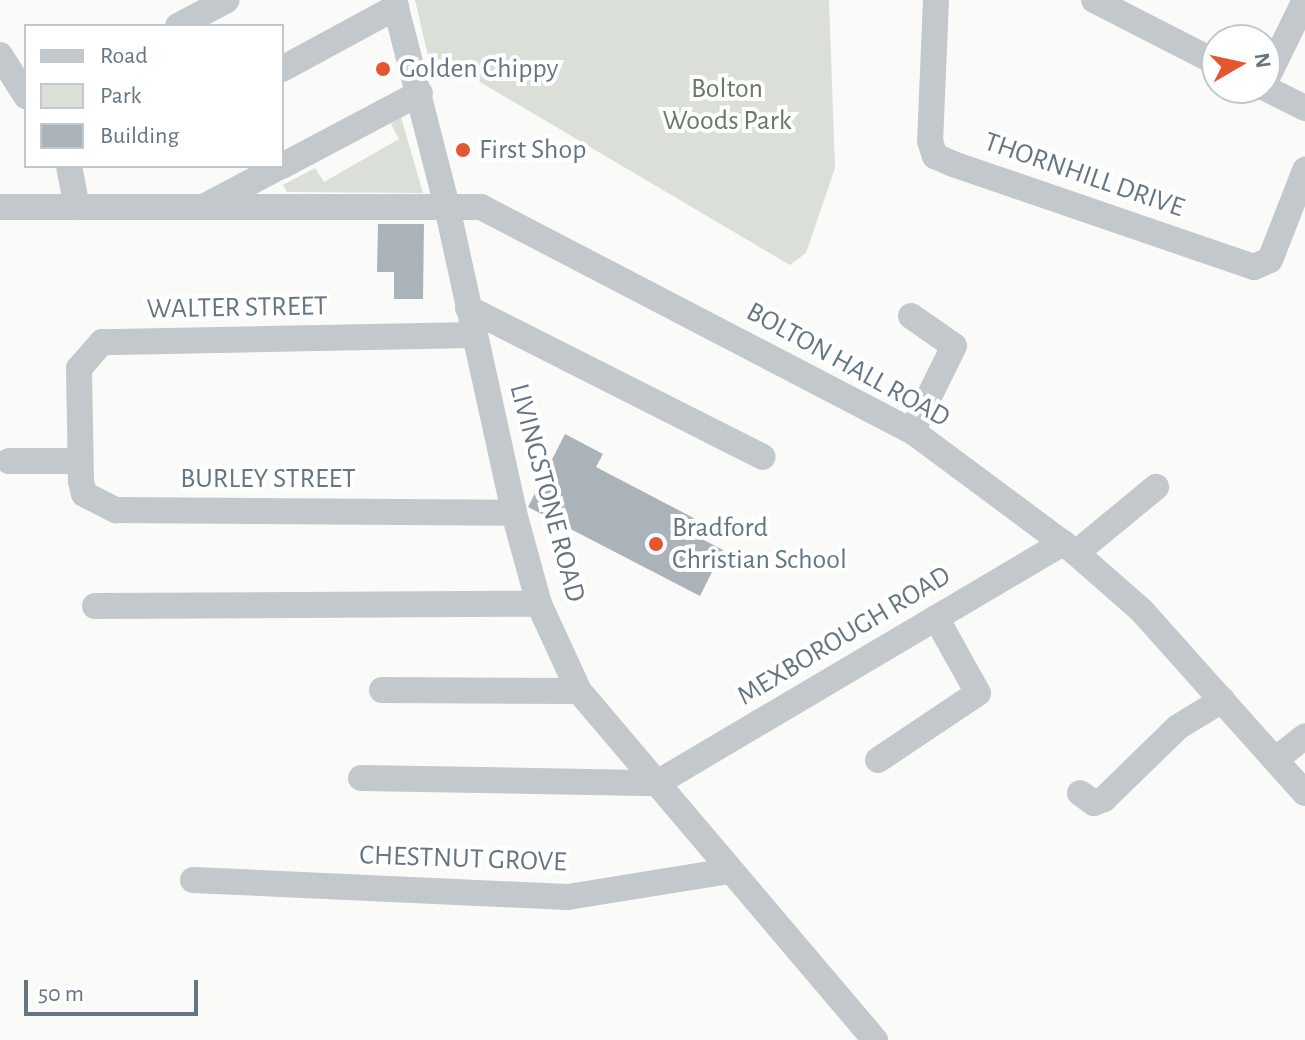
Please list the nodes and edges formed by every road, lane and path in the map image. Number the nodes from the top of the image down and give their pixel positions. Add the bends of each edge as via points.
1 (227, 0) edge
2 (936, 0) edge
3 (1094, 0) edge
4 (1305, 0) edge
5 (395, 4) edge
6 (182, 24) edge
7 (1281, 51) edge
8 (0, 55) edge
9 (1201, 55) edge
10 (284, 68) edge
11 (24, 93) edge
12 (420, 93) junction
13 (1281, 94) edge
14 (1305, 108) edge
15 (284, 165) edge
16 (69, 168) edge
17 (278, 168) edge
18 (1305, 170) edge
19 (0, 207) edge
20 (77, 207) junction
21 (447, 207) junction
22 (201, 208) junction
23 (468, 308) junction
24 (911, 316) dead end
25 (474, 335) junction
26 (912, 431) junction
27 (80, 449) junction
28 (763, 457) dead end
29 (9, 461) dead end
30 (1156, 487) dead end
31 (514, 513) junction
32 (1070, 548) junction
33 (539, 604) junction
34 (95, 606) dead end
35 (936, 618) junction
36 (382, 690) dead end
37 (579, 691) junction
38 (1222, 700) junction
39 (1305, 736) edge
40 (1276, 759) junction
41 (878, 760) dead end
42 (361, 778) dead end
43 (657, 783) junction
44 (1080, 793) dead end
45 (1305, 793) edge
46 (728, 871) junction
47 (193, 880) dead end
48 (875, 1040) edge

1 - 6 street
2 - 18 street, THORNHILL DRIVE via 930,141 935,156 1254,267 1270,260
3 - 9 street
4 - 7 street
5 - 10 street
5 - 12 street, LIVINGSTONE ROAD
8 - 11 street
12 - 15 street
12 - 21 street, LIVINGSTONE ROAD
13 - 14 street
16 - 20 street
17 - 22 street
19 - 20 street, BOLTON HALL ROAD
20 - 22 street, BOLTON HALL ROAD
21 - 22 street, BOLTON HALL ROAD
21 - 23 street, LIVINGSTONE ROAD
21 - 26 street, BOLTON HALL ROAD via 481,207
23 - 25 street, LIVINGSTONE ROAD
23 - 28 street
24 - 26 street via 954,346
25 - 27 street, WALTER STREET via 102,342 79,368
25 - 31 street, LIVINGSTONE ROAD
26 - 32 street, BOLTON HALL ROAD
27 - 29 street
27 - 31 street, BURLEY STREET via 84,494 116,510
30 - 32 street, MEXBOROUGH ROAD
31 - 33 street, LIVINGSTONE ROAD
32 - 35 street, MEXBOROUGH ROAD
32 - 38 street, BOLTON HALL ROAD via 1142,611
33 - 34 street
33 - 37 street, LIVINGSTONE ROAD
35 - 41 street via 978,693
35 - 43 street, MEXBOROUGH ROAD
36 - 37 street
37 - 43 street, LIVINGSTONE ROAD
38 - 40 street, BOLTON HALL ROAD
38 - 44 street via 1178,727 1104,799 1094,803
39 - 40 street
40 - 45 street, BOLTON HALL ROAD
42 - 43 street
43 - 46 street, LIVINGSTONE ROAD
46 - 47 street, CHESTNUT GROVE via 568,897
46 - 48 street, LIVINGSTONE ROAD

